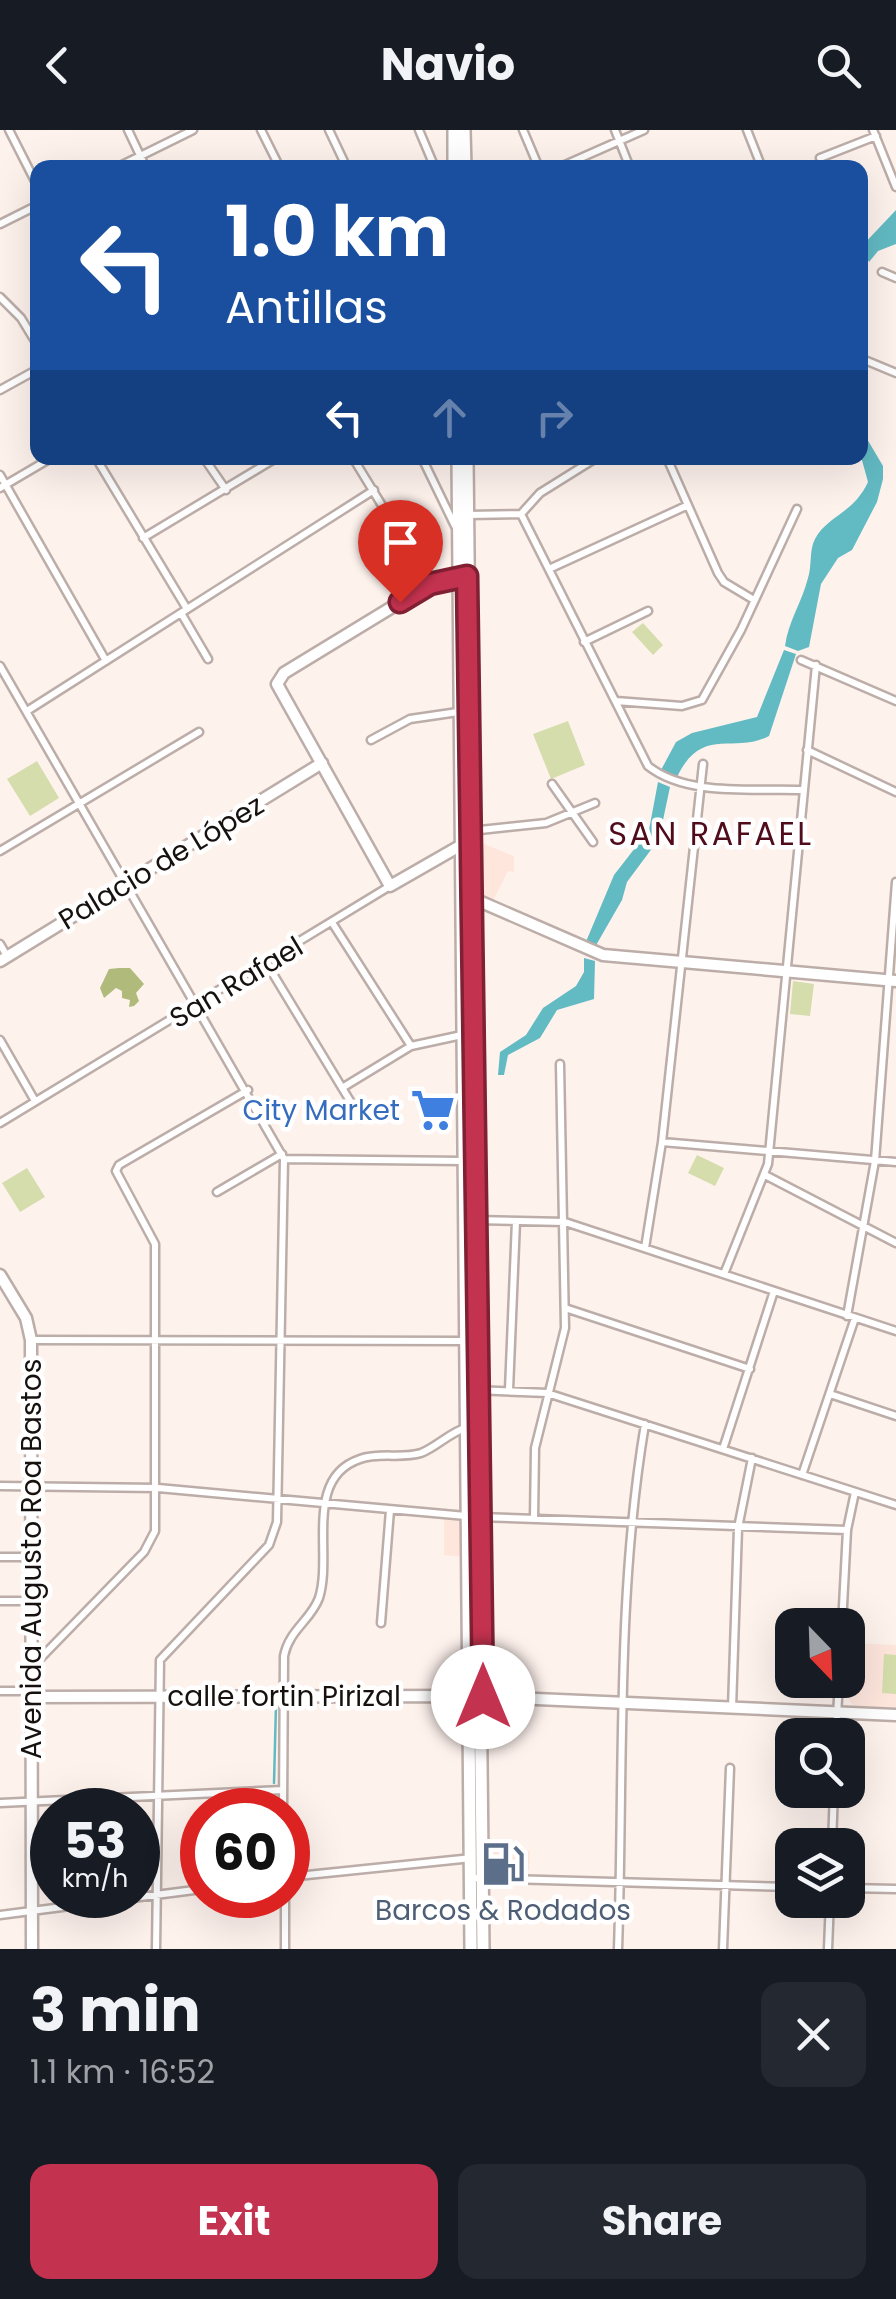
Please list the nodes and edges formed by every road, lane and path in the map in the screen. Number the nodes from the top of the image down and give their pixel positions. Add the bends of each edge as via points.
1 (9, 130) edge
2 (128, 130) edge
3 (193, 130) edge
4 (260, 130) edge
5 (329, 130) edge
6 (419, 130) edge
7 (454, 130) edge
8 (464, 130) edge
9 (523, 130) edge
10 (614, 130) edge
11 (644, 130) edge
12 (747, 130) edge
13 (874, 133) edge
14 (619, 141) junction
15 (140, 156) junction
16 (820, 158) dead end
17 (132, 160) edge
18 (142, 160) edge
19 (276, 160) edge
20 (343, 160) edge
21 (432, 160) edge
22 (454, 160) edge
23 (465, 160) edge
24 (536, 160) edge
25 (576, 160) edge
26 (627, 160) edge
27 (759, 160) edge
28 (30, 171) edge
29 (896, 188) edge
30 (30, 210) edge
31 (0, 224) edge
32 (882, 272) dead end
33 (896, 278) edge
34 (0, 297) edge
35 (30, 333) edge
36 (868, 361) edge
37 (30, 373) edge
38 (896, 373) edge
39 (0, 390) edge
40 (39, 465) edge
41 (100, 465) edge
42 (209, 465) edge
43 (265, 465) edge
44 (358, 465) edge
45 (425, 465) edge
46 (458, 465) edge
47 (467, 465) edge
48 (585, 465) edge
49 (669, 465) edge
50 (0, 475) edge
51 (3, 486) edge
52 (226, 490) junction
53 (374, 490) junction
54 (686, 506) junction
55 (798, 509) dead end
56 (521, 514) junction
57 (466, 515) junction
58 (458, 532) junction
59 (143, 538) junction
60 (549, 569) junction
61 (462, 577) junction
62 (430, 584) junction
63 (754, 600) junction
64 (184, 611) junction
65 (648, 611) dead end
66 (584, 642) junction
67 (208, 659) dead end
68 (801, 660) dead end
69 (106, 661) junction
70 (816, 665) junction
71 (0, 666) edge
72 (3, 678) edge
73 (616, 701) junction
74 (896, 701) edge
75 (27, 712) junction
76 (458, 712) junction
77 (199, 732) dead end
78 (371, 740) dead end
79 (807, 750) junction
80 (322, 763) junction
81 (704, 764) dead end
82 (552, 784) dead end
83 (699, 786) junction
84 (802, 790) junction
85 (896, 792) edge
86 (595, 803) dead end
87 (78, 804) junction
88 (572, 814) junction
89 (466, 839) junction
90 (593, 842) dead end
91 (0, 850) edge
92 (896, 882) edge
93 (128, 884) junction
94 (390, 886) junction
95 (465, 895) junction
96 (333, 924) junction
97 (0, 944) edge
98 (3, 958) edge
99 (681, 962) junction
100 (267, 964) junction
101 (784, 970) junction
102 (892, 981) edge
103 (198, 1005) junction
104 (464, 1035) junction
105 (0, 1040) edge
106 (411, 1046) junction
107 (560, 1064) dead end
108 (342, 1088) junction
109 (248, 1090) junction
110 (36, 1102) junction
111 (361, 1120) dead end
112 (0, 1123) edge
113 (662, 1142) junction
114 (770, 1152) junction
115 (283, 1156) junction
116 (875, 1160) junction
117 (470, 1161) junction
118 (896, 1162) edge
119 (765, 1176) junction
120 (217, 1192) dead end
121 (471, 1220) junction
122 (516, 1221) junction
123 (565, 1222) junction
124 (866, 1228) junction
125 (896, 1244) edge
126 (645, 1248) junction
127 (724, 1274) junction
128 (0, 1275) edge
129 (774, 1291) junction
130 (565, 1308) junction
131 (851, 1317) junction
132 (896, 1331) edge
133 (31, 1340) junction
134 (155, 1340) junction
135 (472, 1341) junction
136 (282, 1342) junction
137 (750, 1369) junction
138 (473, 1390) junction
139 (509, 1390) junction
140 (547, 1394) junction
141 (830, 1394) junction
142 (896, 1416) edge
143 (645, 1424) junction
144 (469, 1427) junction
145 (723, 1449) junction
146 (752, 1458) junction
147 (802, 1475) junction
148 (0, 1486) edge
149 (31, 1486) junction
150 (158, 1488) junction
151 (854, 1492) junction
152 (279, 1499) junction
153 (327, 1504) junction
154 (896, 1505) edge
155 (390, 1509) junction
156 (476, 1517) junction
157 (534, 1519) junction
158 (633, 1526) junction
159 (738, 1528) junction
160 (847, 1530) junction
161 (0, 1557) edge
162 (31, 1557) junction
163 (0, 1601) edge
164 (31, 1601) junction
165 (843, 1608) edge
166 (381, 1623) dead end
167 (31, 1668) junction
168 (0, 1691) edge
169 (31, 1694) junction
170 (285, 1695) junction
171 (158, 1696) junction
172 (477, 1696) junction
173 (838, 1698) edge
174 (622, 1702) junction
175 (732, 1708) junction
176 (837, 1712) junction
177 (896, 1715) edge
178 (837, 1718) edge
179 (730, 1768) dead end
180 (31, 1788) edge
181 (157, 1788) edge
182 (283, 1788) edge
183 (30, 1801) edge
184 (0, 1803) edge
185 (477, 1858) junction
186 (310, 1876) edge
187 (477, 1878) junction
188 (620, 1882) junction
189 (724, 1886) junction
190 (775, 1887) edge
191 (865, 1889) edge
192 (896, 1890) edge
193 (30, 1911) edge
194 (0, 1915) edge
195 (32, 1918) edge
196 (157, 1918) edge
197 (285, 1918) edge
198 (829, 1918) edge
199 (32, 1949) edge
200 (156, 1949) edge
201 (284, 1949) edge
202 (471, 1949) edge
203 (483, 1949) edge
204 (618, 1949) edge
205 (723, 1949) edge
206 (828, 1949) edge

1 - 28 street
2 - 15 street
3 - 15 street
4 - 19 street
5 - 20 street
6 - 21 street
7 - 22 main road
8 - 23 main road
9 - 24 street
10 - 14 street
11 - 14 street
12 - 27 street
13 - 16 street
13 - 29 street
14 - 25 street
14 - 26 street
15 - 17 street
15 - 18 street
30 - 31 street
32 - 33 street
34 - 35 street
36 - 38 street
37 - 39 street
40 - 51 street
41 - 59 street
42 - 52 street
43 - 52 street
44 - 53 street
45 - 58 street
46 - 58 main road
47 - 57 main road
48 - 56 street via 540,493
49 - 54 street
50 - 51 street
51 - 69 street
52 - 59 street
53 - 62 street
53 - 64 street
54 - 60 street
54 - 63 street via 724,582
55 - 63 street
56 - 57 street
56 - 60 street
57 - 61 main road
58 - 61 main road
59 - 64 street
60 - 66 street
61 - 62 street
61 - 76 main road
61 - 89 main road
62 - 80 street via 278,682
63 - 73 street via 702,700 682,706
64 - 67 street
64 - 69 street
65 - 66 street
66 - 73 street
68 - 70 street
69 - 75 street
70 - 74 street
70 - 79 street
71 - 72 street
72 - 75 street
73 - 83 street via 640,754 658,774
75 - 87 street
76 - 78 street via 410,719
76 - 89 main road
77 - 87 street
79 - 84 street
79 - 85 street
80 - 93 street, Palacio de López
80 - 94 street
81 - 83 street
82 - 88 street
83 - 84 street
83 - 99 street
84 - 101 street
86 - 88 street
87 - 91 street
87 - 93 street
88 - 89 street
88 - 90 street
89 - 94 street, San Rafael
89 - 95 main road
92 - 102 street
93 - 98 street, Palacio de López
93 - 103 street
94 - 96 street, San Rafael
95 - 99 street via 576,947
95 - 104 main road
95 - 117 main road
96 - 100 street, San Rafael
96 - 106 street
97 - 98 street
99 - 101 street
99 - 113 street
100 - 103 street, San Rafael
100 - 108 street
101 - 102 street
101 - 114 street
102 - 116 street
103 - 109 street
103 - 110 street, San Rafael
104 - 106 street
104 - 117 main road
105 - 110 street
106 - 108 street
107 - 123 street
108 - 111 street
109 - 115 street
109 - 134 street via 119,1165 116,1177 156,1244
110 - 112 street, San Rafael
113 - 114 street
113 - 126 street
114 - 116 street
114 - 119 street
115 - 117 street
115 - 120 street
115 - 136 street
116 - 118 street
116 - 124 street
117 - 121 main road
119 - 124 street
119 - 127 street
121 - 122 street
121 - 135 main road
122 - 123 street
122 - 139 street
123 - 126 street
123 - 130 street
124 - 125 street
124 - 131 street
126 - 127 street
127 - 129 street
128 - 133 street, Avenida Augusto Roa Bastos
129 - 131 street
129 - 137 street
130 - 137 street
130 - 140 street via 563,1344
131 - 132 street
131 - 141 street
133 - 134 street
133 - 149 street, Avenida Augusto Roa Bastos
134 - 136 street
134 - 150 street
135 - 136 street
135 - 138 main road
136 - 152 street
137 - 145 street
138 - 139 street
138 - 144 main road
138 - 156 main road
139 - 140 street
140 - 143 street
140 - 157 street via 535,1448
141 - 142 street
141 - 147 street
143 - 145 street
143 - 158 street
144 - 153 street via 418,1454 354,1461 336,1474
144 - 156 main road
145 - 146 street
146 - 147 street
146 - 159 street
147 - 151 street
148 - 149 street
149 - 150 street
149 - 162 street, Avenida Augusto Roa Bastos
150 - 152 street
150 - 167 street via 151,1542
151 - 154 street
151 - 160 street
152 - 153 street
152 - 171 street via 269,1544 165,1651
153 - 155 street
153 - 170 street via 319,1599 289,1637
155 - 156 street
155 - 166 street
156 - 157 street
156 - 172 main road
157 - 158 street
158 - 159 street
158 - 174 street
159 - 160 street
159 - 175 street
160 - 165 street
161 - 162 street
162 - 164 street, Avenida Augusto Roa Bastos
163 - 164 street
164 - 167 street, Avenida Augusto Roa Bastos
167 - 169 street, Avenida Augusto Roa Bastos
168 - 169 street, calle fortin Pirizal
169 - 171 street, calle fortin Pirizal
169 - 180 street, Avenida Augusto Roa Bastos
170 - 171 street, calle fortin Pirizal
170 - 172 street, calle fortin Pirizal
170 - 182 street
171 - 181 street
172 - 174 street, calle fortin Pirizal
172 - 185 main road
173 - 176 street
174 - 175 street, calle fortin Pirizal
174 - 188 street
175 - 176 street, calle fortin Pirizal
176 - 177 street, calle fortin Pirizal
176 - 178 street
179 - 189 street
183 - 184 street
185 - 186 street
185 - 187 main road
187 - 188 street
187 - 202 main road
187 - 203 main road
188 - 189 street
188 - 204 street
189 - 190 street
189 - 205 street
191 - 192 street
193 - 194 street
195 - 199 street, Avenida Augusto Roa Bastos
196 - 200 street
197 - 201 street
198 - 206 street

